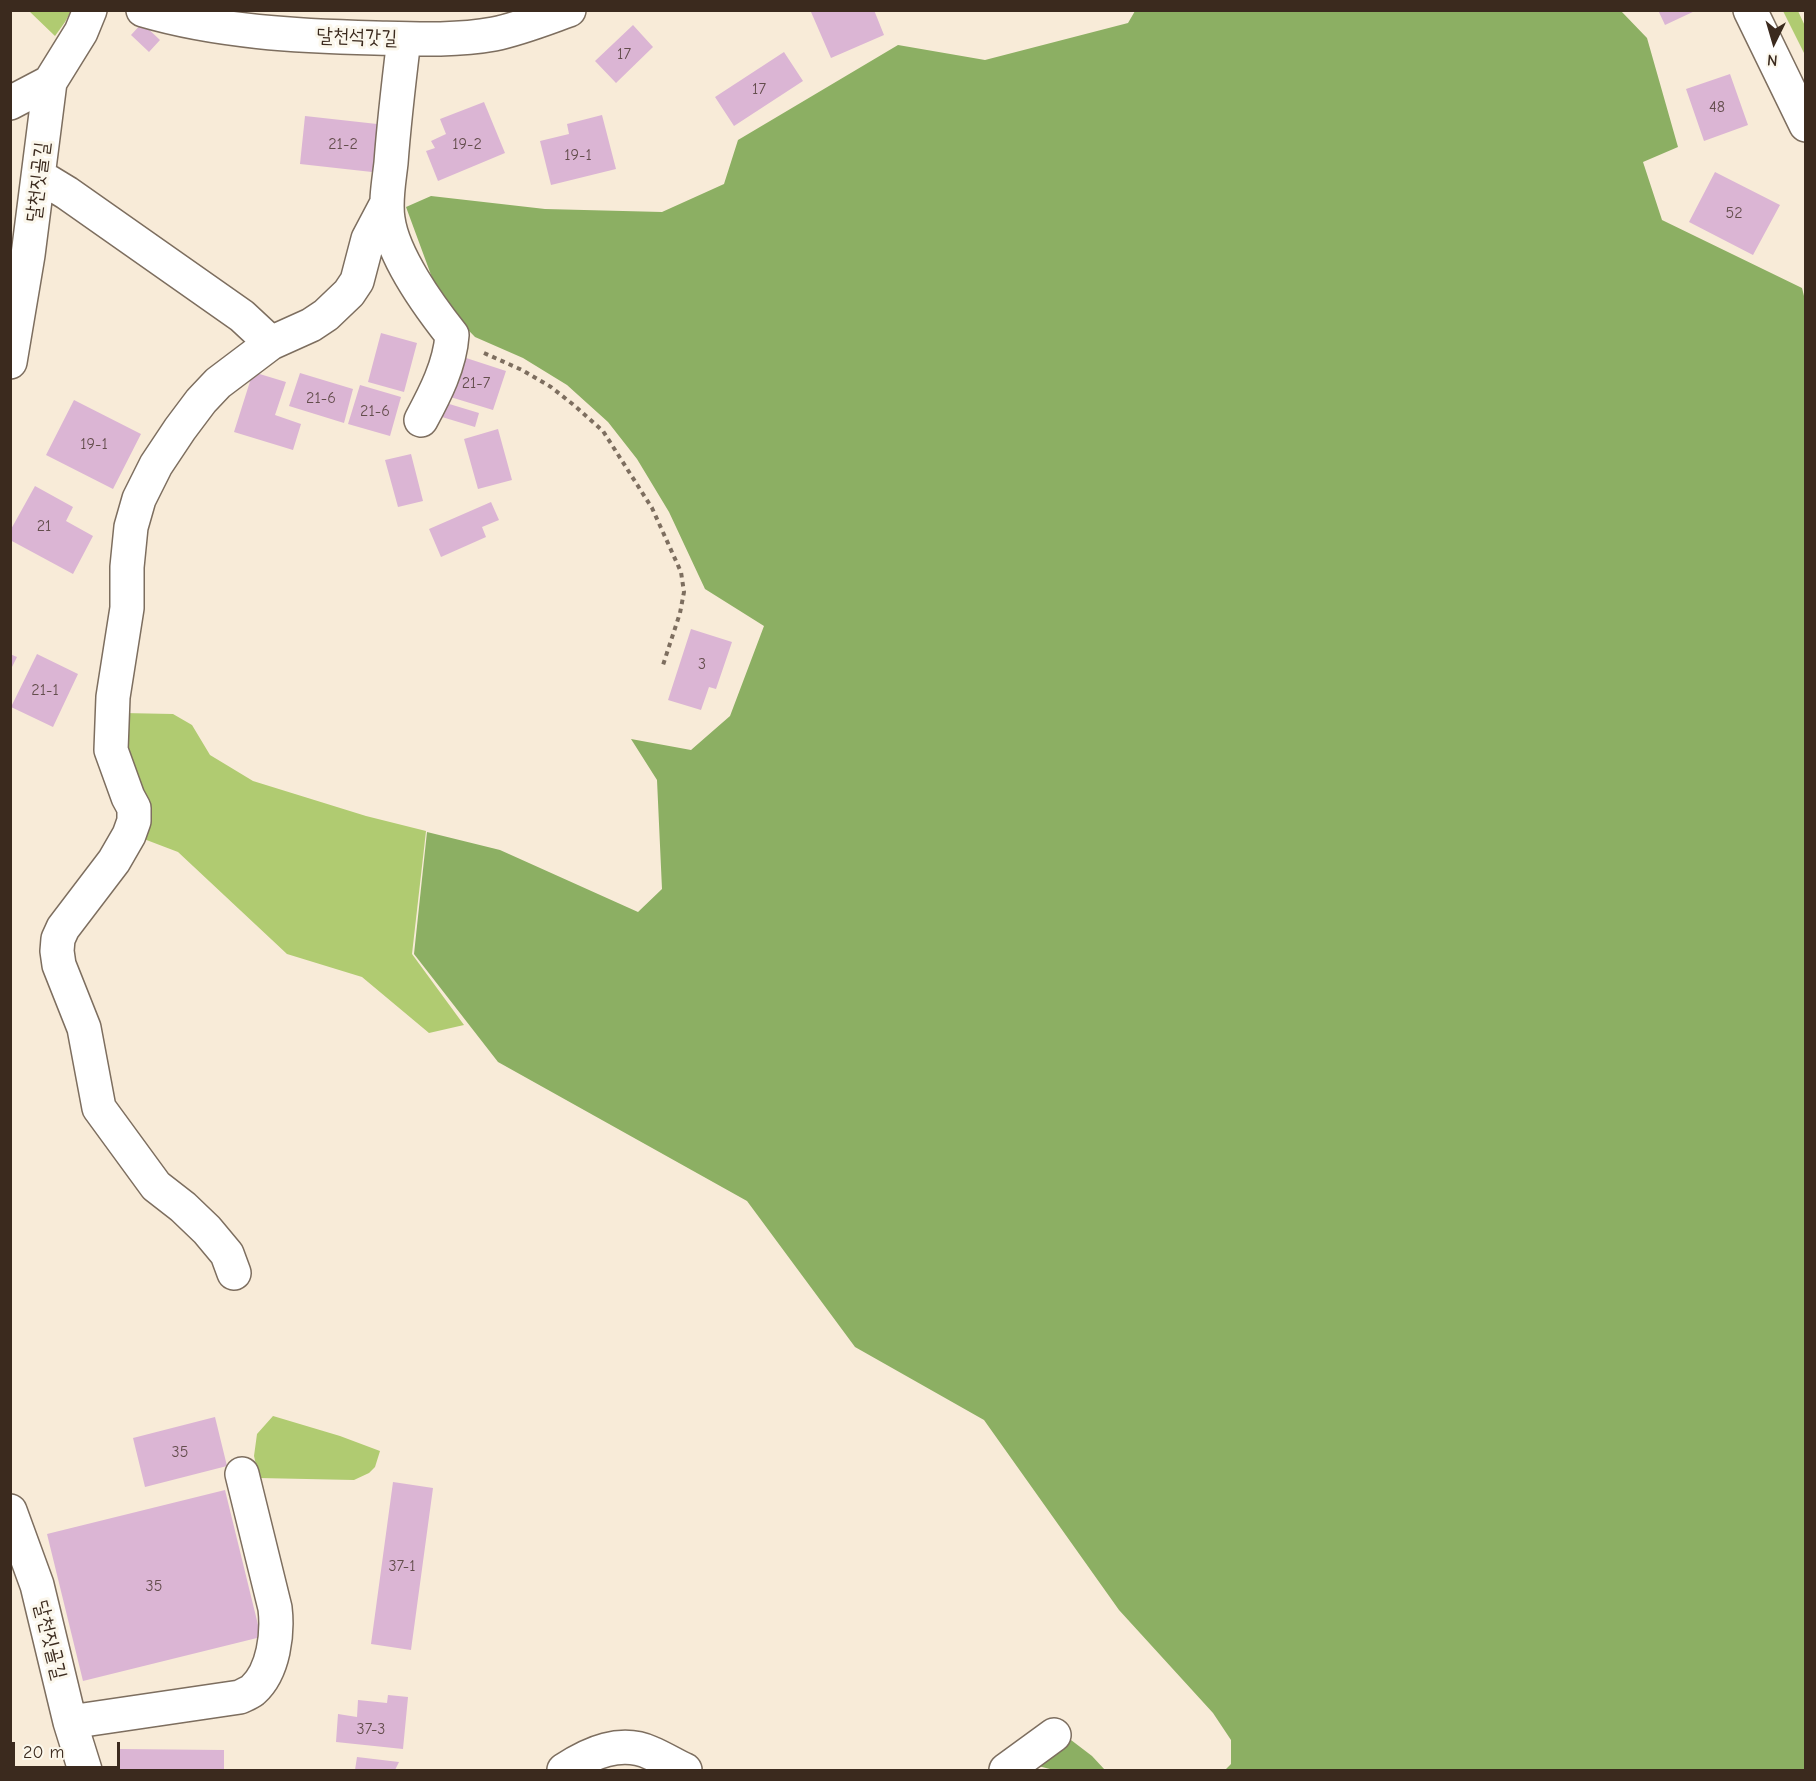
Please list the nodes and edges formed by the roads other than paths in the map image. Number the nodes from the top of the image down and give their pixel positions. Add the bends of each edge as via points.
1 (90, 10) edge
2 (143, 10) edge
3 (568, 10) edge
4 (1750, 10) edge
5 (404, 39) junction
6 (50, 82) junction
7 (10, 103) edge
8 (1806, 125) edge
9 (39, 176) junction
10 (387, 203) junction
11 (271, 343) junction
12 (10, 362) edge
13 (421, 420) dead end
14 (234, 1273) dead end
15 (242, 1474) dead end
16 (10, 1511) edge
17 (70, 1722) junction
18 (1054, 1735) dead end
19 (85, 1770) edge
20 (564, 1770) edge
21 (685, 1770) edge
22 (1006, 1770) edge

1 - 6 street, 달천짓골길
2 - 5 street, 달천석갓길 via 177,20 283,34
3 - 5 street, 달천석갓길 via 494,34
4 - 8 street
5 - 10 street
6 - 7 street
6 - 9 street, 달천짓골길
9 - 11 street via 243,316
9 - 12 street, 달천짓골길
10 - 11 street via 368,239 357,281 349,293 311,325
10 - 13 street via 400,255 452,335 436,391
11 - 14 street via 218,383 201,401 156,465 138,499 131,527 127,608 113,697 111,750 134,808 134,821 114,861 63,928 57,951 84,1028 99,1108 156,1186 183,1207 227,1254
15 - 17 street via 276,1608 274,1642 261,1680 240,1697
16 - 17 street, 달천짓골길 via 37,1585
17 - 19 street, 달천짓골길
18 - 22 street
20 - 21 street via 592,1754 625,1747 651,1752

